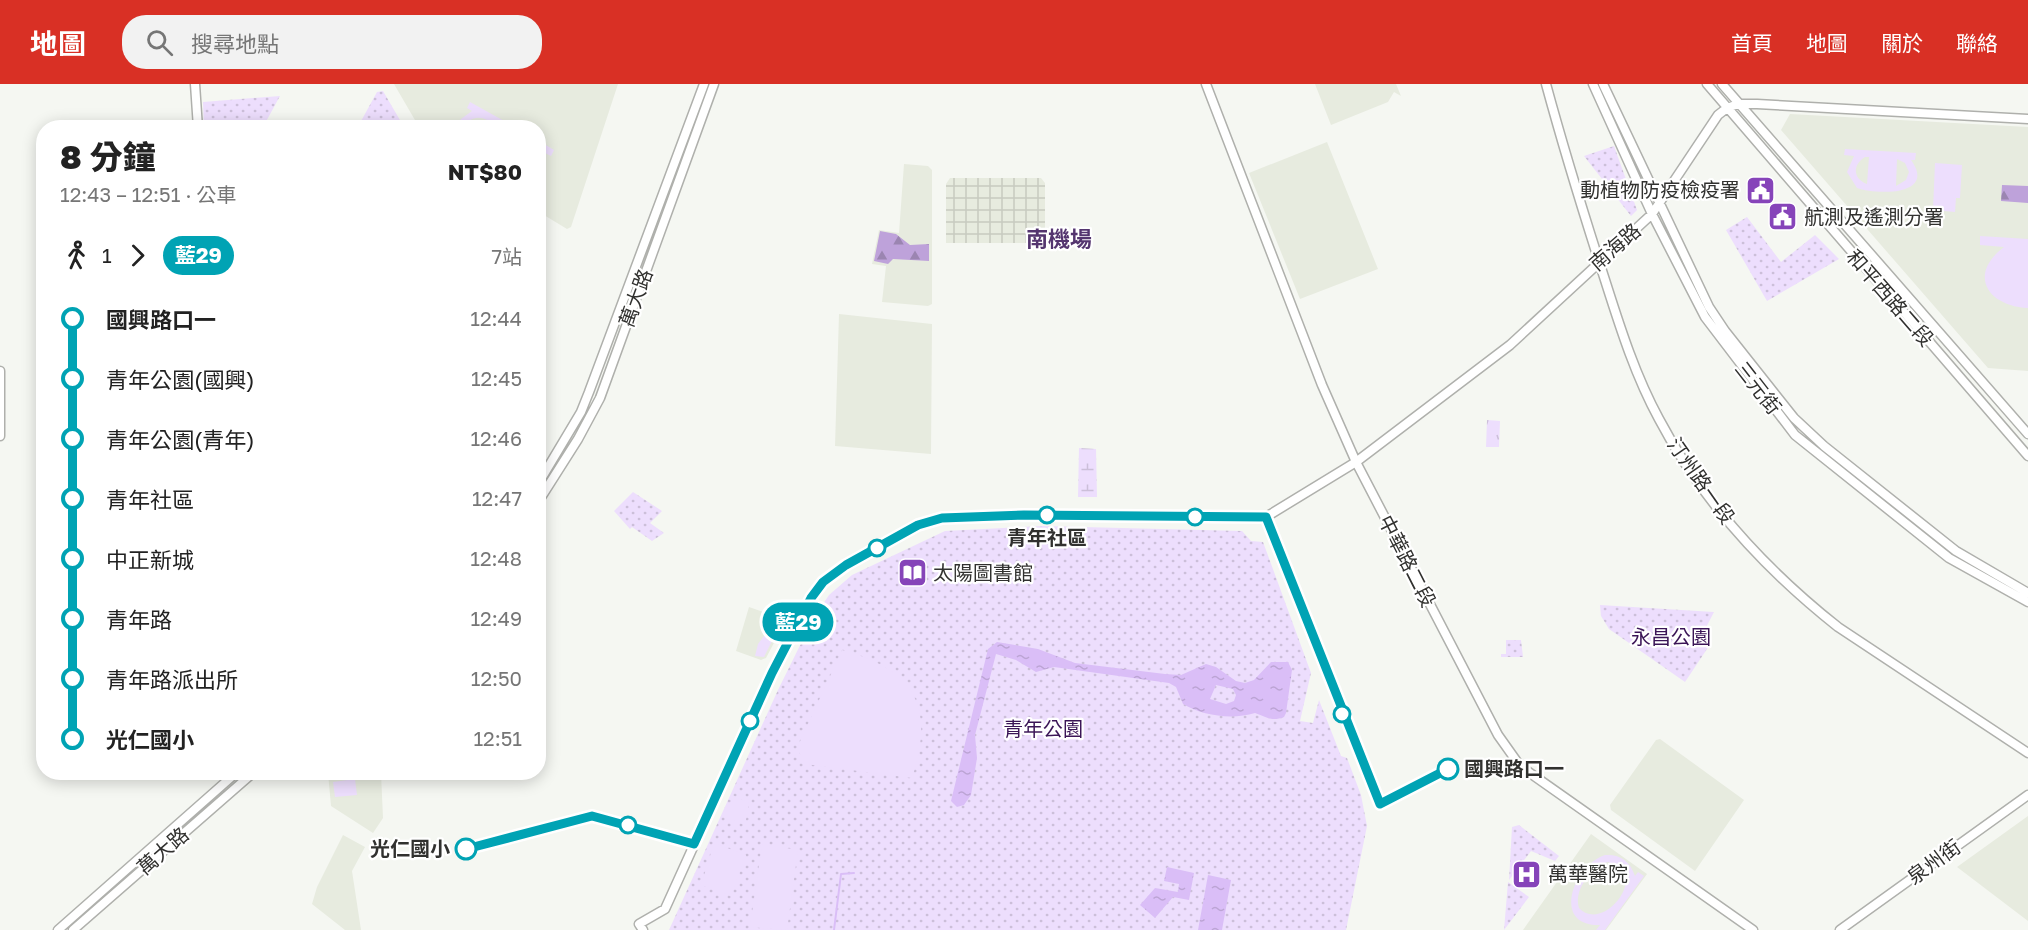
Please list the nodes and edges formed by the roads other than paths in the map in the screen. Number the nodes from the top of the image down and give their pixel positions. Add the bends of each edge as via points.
1 (195, 84) edge
2 (704, 84) edge
3 (714, 84) edge
4 (1206, 84) edge
5 (1546, 84) edge
6 (1593, 84) edge
7 (1603, 84) edge
8 (1707, 84) edge
9 (1722, 84) edge
10 (1738, 104) junction
11 (1727, 108) junction
12 (2028, 119) edge
13 (197, 120) edge
14 (1660, 204) junction
15 (1652, 214) junction
16 (1599, 261) junction
17 (0, 371) edge
18 (2028, 434) edge
19 (0, 436) edge
20 (2028, 456) edge
21 (1356, 462) junction
22 (546, 471) edge
23 (546, 489) edge
24 (2028, 593) edge
25 (2028, 602) edge
26 (2028, 753) edge
27 (228, 780) edge
28 (245, 780) edge
29 (2028, 795) edge
30 (58, 930) edge
31 (73, 930) edge
32 (643, 930) edge
33 (1753, 930) edge
34 (1840, 930) edge

1 - 13 street
2 - 22 street, 萬大路 via 589,392
3 - 23 street, 萬大路 via 600,398
4 - 21 street, 中華路二段 via 1322,385
5 - 16 street, 汀州路一段
6 - 15 street, 三元街
7 - 14 street, 三元街
8 - 11 street, 和平西路二段
9 - 10 street, 和平西路二段
10 - 11 street, 南海路
10 - 12 street, 南海路
10 - 18 street, 和平西路二段
11 - 14 street, 南海路 via 1718,115
11 - 20 street, 和平西路二段
14 - 15 street, 南海路
14 - 24 street, 三元街 via 1710,308 1794,418 1956,551
15 - 16 street, 南海路
15 - 25 street, 三元街 via 1705,317 1795,435 1949,558
16 - 21 street, 南海路 via 1510,345
16 - 26 street, 汀州路一段 via 1626,343 1658,419 1740,536 1846,633
17 - 19 street
21 - 32 street, 南海路 via 1266,517 942,518 918,525 846,565 823,582 811,598 772,673 664,909 639,924
21 - 33 street, 中華路二段 via 1498,735 1520,766
27 - 30 street, 萬大路
28 - 31 street, 萬大路
29 - 34 street, 泉州街

